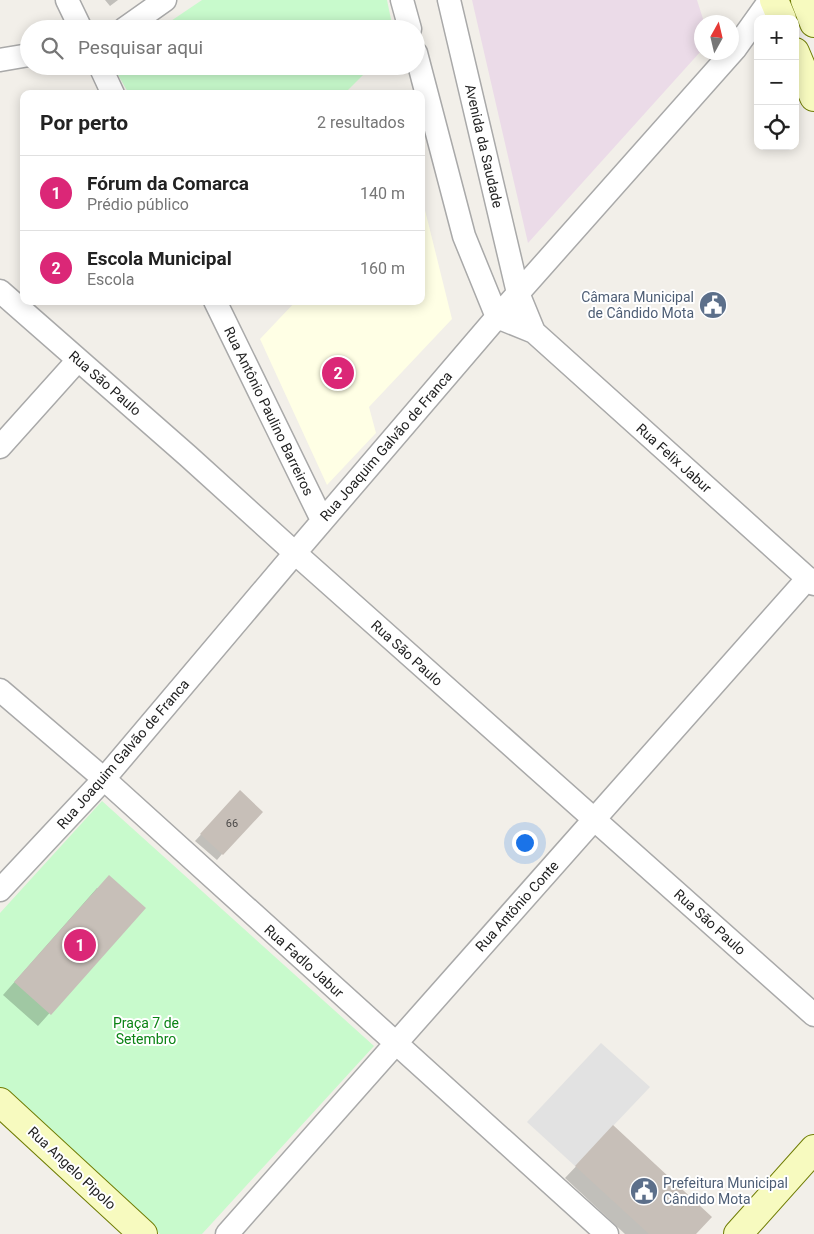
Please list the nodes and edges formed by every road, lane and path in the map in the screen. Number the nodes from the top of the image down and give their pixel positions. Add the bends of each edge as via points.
1 (67, 0) edge
2 (165, 0) edge
3 (402, 0) edge
4 (449, 0) edge
5 (770, 0) edge
6 (774, 0) edge
7 (804, 0) edge
8 (780, 15) edge
9 (77, 20) edge
10 (137, 20) edge
11 (408, 20) edge
12 (814, 23) edge
13 (20, 57) edge
14 (0, 60) edge
15 (798, 60) edge
16 (104, 75) edge
17 (422, 75) edge
18 (111, 90) edge
19 (814, 97) edge
20 (0, 291) edge
21 (518, 293) junction
22 (217, 305) edge
23 (497, 317) junction
24 (534, 332) junction
25 (78, 360) junction
26 (0, 447) edge
27 (322, 520) junction
28 (295, 552) junction
29 (811, 581) edge
30 (0, 690) edge
31 (104, 780) junction
32 (595, 819) junction
33 (0, 890) edge
34 (814, 1015) edge
35 (396, 1043) junction
36 (0, 1102) edge
37 (814, 1149) edge
38 (143, 1234) edge
39 (226, 1234) edge
40 (607, 1234) edge
41 (738, 1234) edge

1 - 9 street
2 - 10 street
3 - 11 street
4 - 21 street, Avenida da Saudade
5 - 21 street, Rua Joaquim Galvão de Franca via 734,49
6 - 8 main road
7 - 12 main road
13 - 14 street
15 - 19 main road
16 - 18 street
17 - 23 street via 464,236
20 - 25 street, Rua São Paulo
21 - 23 street, Rua Joaquim Galvão de Franca
21 - 24 street, Rua Felix Jabur
22 - 27 street, Rua Antônio Paulino Barreiros
23 - 24 street, Rua Felix Jabur
23 - 27 street, Rua Joaquim Galvão de Franca
24 - 29 street, Rua Felix Jabur
25 - 26 street
25 - 28 street, Rua São Paulo
27 - 28 street, Rua Joaquim Galvão de Franca
28 - 31 street, Rua Joaquim Galvão de Franca
28 - 32 street, Rua São Paulo
29 - 32 street, Rua Antônio Conte
30 - 31 street, Rua Fadlo Jabur
31 - 33 street, Rua Joaquim Galvão de Franca
31 - 35 street, Rua Fadlo Jabur
32 - 34 street, Rua São Paulo
32 - 35 street, Rua Antônio Conte
35 - 39 street, Rua Antônio Conte
35 - 40 street, Rua Fadlo Jabur
36 - 38 main road, Rua Angelo Pipolo
37 - 41 main road

